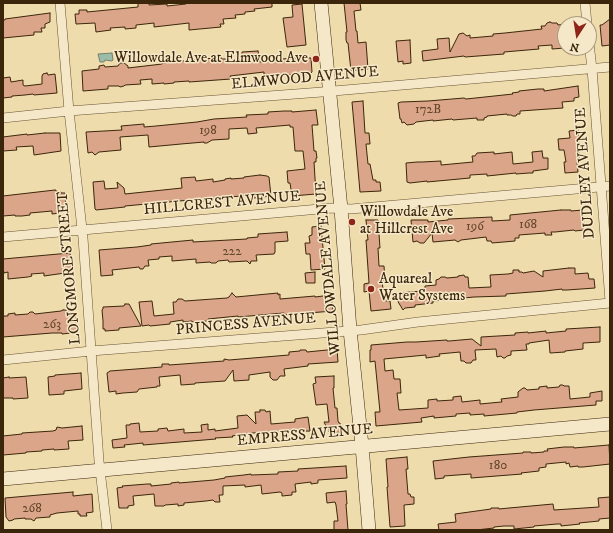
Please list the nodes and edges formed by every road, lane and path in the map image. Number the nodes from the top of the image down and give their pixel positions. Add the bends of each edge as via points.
1 (60, 3) edge
2 (321, 3) edge
3 (585, 3) edge
4 (586, 16) edge
5 (591, 56) edge
6 (610, 67) edge
7 (592, 69) junction
8 (330, 92) junction
9 (69, 111) junction
10 (3, 118) edge
11 (605, 187) edge
12 (341, 209) junction
13 (82, 230) junction
14 (3, 237) edge
15 (610, 302) edge
16 (350, 330) junction
17 (90, 351) junction
18 (3, 360) edge
19 (610, 424) edge
20 (362, 446) junction
21 (100, 470) junction
22 (3, 479) edge
23 (107, 530) edge
24 (369, 530) edge

1 - 9 street, LONGMORE STREET
2 - 8 street, WILLOWDALE AVENUE
3 - 4 street
5 - 7 street, DUDLEY AVENUE
6 - 7 street, ELMWOOD AVENUE
7 - 8 street, ELMWOOD AVENUE
7 - 11 street, DUDLEY AVENUE
8 - 9 street, ELMWOOD AVENUE
8 - 12 street, WILLOWDALE AVENUE
9 - 10 street, ELMWOOD AVENUE
9 - 13 street, LONGMORE STREET
11 - 12 street, HILLCREST AVENUE
11 - 15 street, DUDLEY AVENUE
12 - 13 street, HILLCREST AVENUE
12 - 16 street, WILLOWDALE AVENUE
13 - 14 street, HILLCREST AVENUE
13 - 17 street, LONGMORE STREET
15 - 16 street, PRINCESS AVENUE
16 - 17 street, PRINCESS AVENUE
16 - 20 street, WILLOWDALE AVENUE
17 - 18 street, PRINCESS AVENUE
17 - 21 street, LONGMORE STREET
19 - 20 street, EMPRESS AVENUE
20 - 21 street, EMPRESS AVENUE
20 - 24 street, WILLOWDALE AVENUE
21 - 22 street, EMPRESS AVENUE
21 - 23 street, LONGMORE STREET

